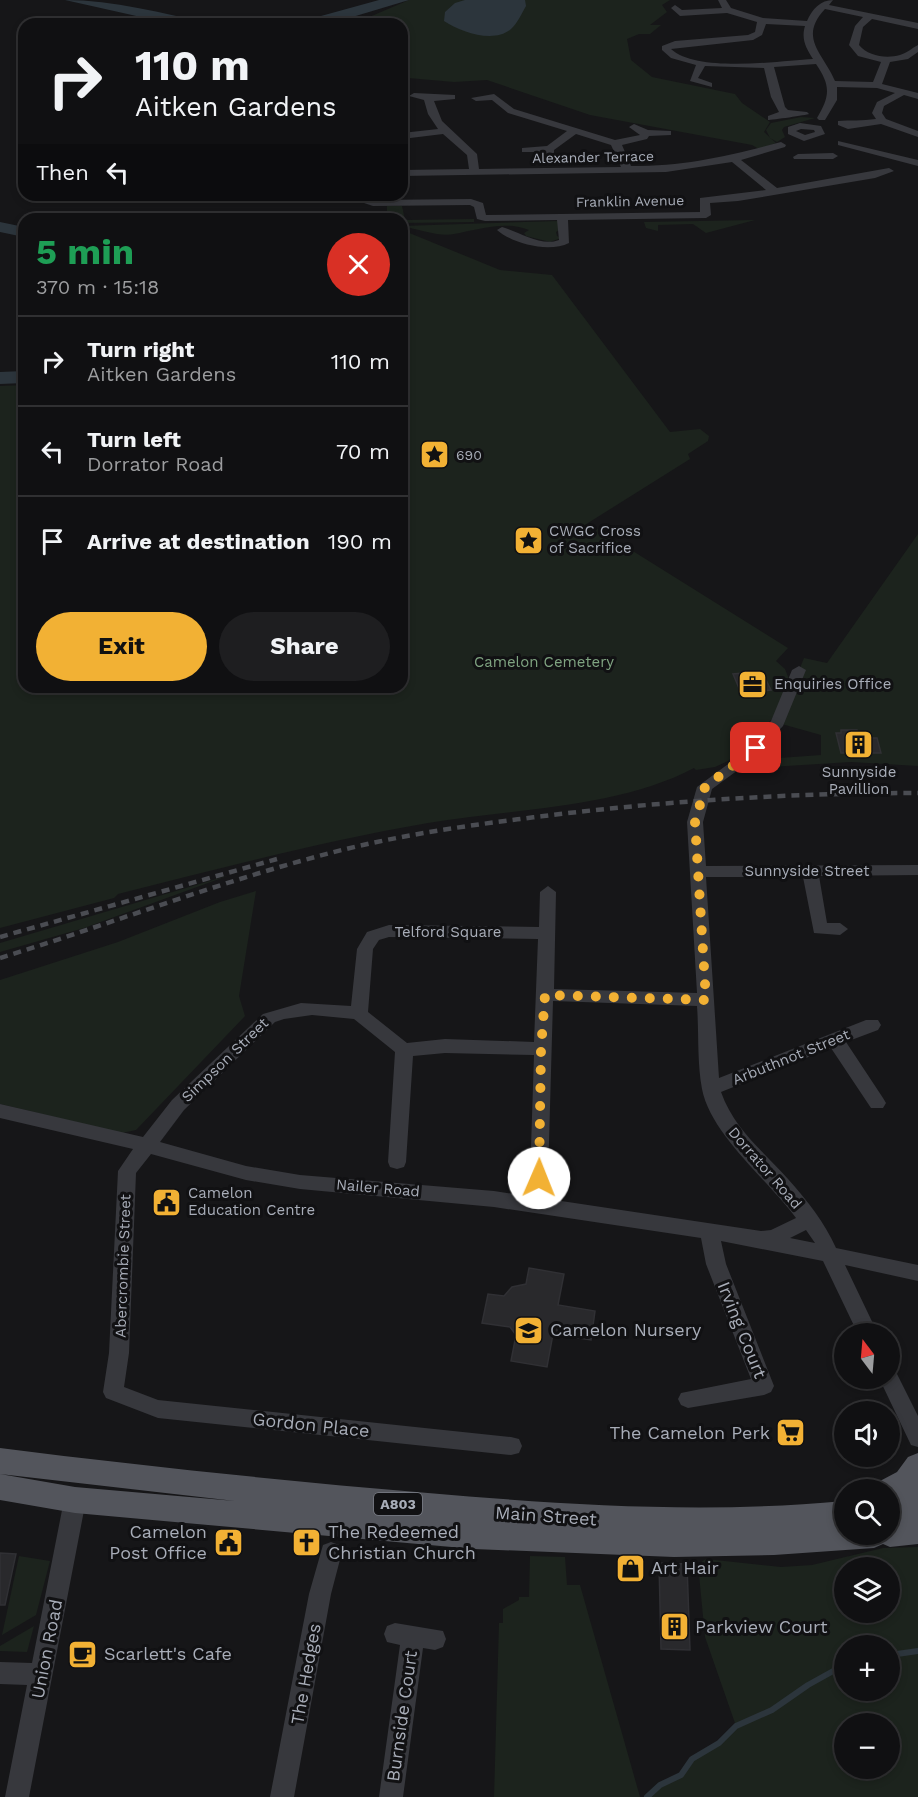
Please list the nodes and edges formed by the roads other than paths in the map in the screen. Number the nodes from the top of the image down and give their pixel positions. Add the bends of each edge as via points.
1 (723, 0) edge
2 (826, 3) edge
3 (728, 10) junction
4 (676, 13) dead end
5 (871, 15) junction
6 (762, 21) junction
7 (808, 24) junction
8 (918, 26) edge
9 (655, 41) dead end
10 (667, 45) junction
11 (918, 48) edge
12 (886, 60) junction
13 (819, 62) junction
14 (702, 63) junction
15 (768, 64) junction
16 (693, 79) junction
17 (679, 81) dead end
18 (833, 84) junction
19 (709, 85) dead end
20 (878, 85) junction
21 (903, 92) junction
22 (414, 96) dead end
23 (918, 96) edge
24 (452, 97) dead end
25 (429, 98) junction
26 (476, 98) dead end
27 (785, 113) junction
28 (804, 114) dead end
29 (771, 118) dead end
30 (882, 121) junction
31 (846, 126) dead end
32 (634, 128) dead end
33 (446, 131) junction
34 (574, 131) junction
35 (816, 131) junction
36 (646, 133) junction
37 (668, 134) dead end
38 (792, 134) junction
39 (918, 134) edge
40 (408, 135) edge
41 (615, 143) junction
42 (781, 145) junction
43 (549, 149) junction
44 (526, 150) dead end
45 (833, 156) dead end
46 (798, 157) dead end
47 (818, 157) junction
48 (734, 159) junction
49 (549, 163) dead end
50 (918, 163) edge
51 (627, 170) junction
52 (889, 171) dead end
53 (474, 172) junction
54 (408, 173) edge
55 (842, 181) junction
56 (775, 192) junction
57 (368, 201) edge
58 (562, 218) junction
59 (511, 231) dead end
60 (799, 670) dead end
61 (918, 870) edge
62 (810, 871) junction
63 (697, 872) junction
64 (548, 892) dead end
65 (840, 929) dead end
66 (547, 933) junction
67 (545, 995) junction
68 (706, 1000) junction
69 (359, 1014) junction
70 (872, 1025) dead end
71 (835, 1040) junction
72 (541, 1049) junction
73 (404, 1050) junction
74 (711, 1089) junction
75 (877, 1103) dead end
76 (0, 1111) edge
77 (145, 1145) junction
78 (397, 1162) dead end
79 (539, 1178) dead end
80 (809, 1220) junction
81 (710, 1233) junction
82 (761, 1239) junction
83 (832, 1256) junction
84 (918, 1273) edge
85 (863, 1323) edge
86 (895, 1389) edge
87 (113, 1392) joint
88 (687, 1399) dead end
89 (912, 1421) edge
90 (918, 1438) edge
91 (512, 1446) dead end
92 (0, 1461) edge
93 (34, 1466) junction
94 (918, 1466) edge
95 (900, 1484) edge
96 (0, 1487) edge
97 (75, 1500) junction
98 (918, 1503) edge
99 (834, 1506) edge
100 (900, 1506) edge
101 (834, 1515) edge
102 (783, 1521) junction
103 (918, 1530) edge
104 (900, 1532) edge
105 (834, 1537) edge
106 (331, 1552) dead end
107 (414, 1636) dead end
108 (0, 1673) edge
109 (42, 1674) junction
110 (17, 1797) edge
111 (282, 1797) edge
112 (391, 1797) edge

1 - 3 street
2 - 5 street
2 - 7 street via 814,12
3 - 4 street
3 - 6 street
5 - 8 street
5 - 12 street via 859,26 854,45 861,54
6 - 7 street
6 - 10 street via 759,33 750,38
7 - 13 street via 806,40
9 - 10 street
10 - 14 street via 670,55
11 - 12 street via 905,57
12 - 20 street
13 - 15 street
13 - 18 street
14 - 15 street
14 - 16 street
15 - 27 street via 777,103
16 - 17 street
16 - 19 street
18 - 20 street
18 - 35 street via 829,110
20 - 21 street
21 - 23 street
21 - 30 street via 880,104
22 - 25 street
24 - 25 street
25 - 33 street via 429,107
26 - 34 street via 499,95 511,111
27 - 28 street
27 - 29 street
30 - 31 street
30 - 39 street
32 - 36 street
33 - 40 street
33 - 53 street via 472,154
34 - 41 street
34 - 43 street
35 - 38 street
35 - 38 street via 805,125 791,129
35 - 42 street, Alexander Terrace
35 - 50 street via 842,143
36 - 37 street
36 - 41 street via 644,137
38 - 42 street
41 - 51 street
42 - 48 street, Alexander Terrace
43 - 44 street
43 - 49 street
45 - 47 street
46 - 47 street
47 - 55 street
48 - 51 street, Alexander Terrace via 686,167
48 - 56 street
51 - 53 street, Alexander Terrace
52 - 55 street, Franklin Avenue
53 - 54 street, Alexander Terrace
55 - 56 street, Franklin Avenue
56 - 58 street, Franklin Avenue via 704,200 706,215
57 - 58 street, Franklin Avenue via 471,202 479,205 480,217 485,218
58 - 59 street via 563,243 546,244
60 - 63 street, Dorrator Road via 778,723 768,736 705,787 695,822
61 - 62 street, Sunnyside Street
62 - 63 street, Sunnyside Street
62 - 65 street via 820,929
63 - 68 street, Dorrator Road
64 - 66 street
66 - 67 street
66 - 69 street, Telford Square via 389,930 373,936 365,949
67 - 68 street
67 - 72 street
68 - 74 street, Dorrator Road
69 - 73 street
69 - 77 street, Simpson Street via 282,1010 186,1097
70 - 71 street, Arbuthnot Street
71 - 74 street, Arbuthnot Street
71 - 75 street
72 - 73 street via 445,1046
72 - 79 street
73 - 78 street
74 - 80 street, Dorrator Road via 720,1115 732,1132
76 - 77 street, Nailer Road
77 - 81 street, Nailer Road via 246,1173 300,1182 494,1199
77 - 87 street, Abercrombie Street via 127,1171 119,1353
80 - 82 street, Nailer Road
80 - 83 street, Dorrator Road
81 - 82 street, Nailer Road
81 - 88 street, Irving Court via 716,1264 764,1386
82 - 83 street, Nailer Road
83 - 84 street, Nailer Road
83 - 85 street, Dorrator Road
86 - 89 street
87 - 91 street, Gordon Place via 158,1409
89 - 90 street
92 - 93 main road, Main Street / A803
93 - 97 main road, Main Street / A803 via 69,1479
93 - 102 main road, Main Street / A803 via 583,1519 691,1524
94 - 95 main road
96 - 97 main road, Main Street / A803
97 - 105 main road, Main Street / A803 via 584,1542 765,1543
97 - 109 street, Union Road
98 - 100 main road
99 - 102 main road
101 - 102 main road, Main Street / A803
103 - 104 main road
106 - 111 street, The Hedges
107 - 112 street, Burnside Court
108 - 109 street
109 - 110 street, Union Road

